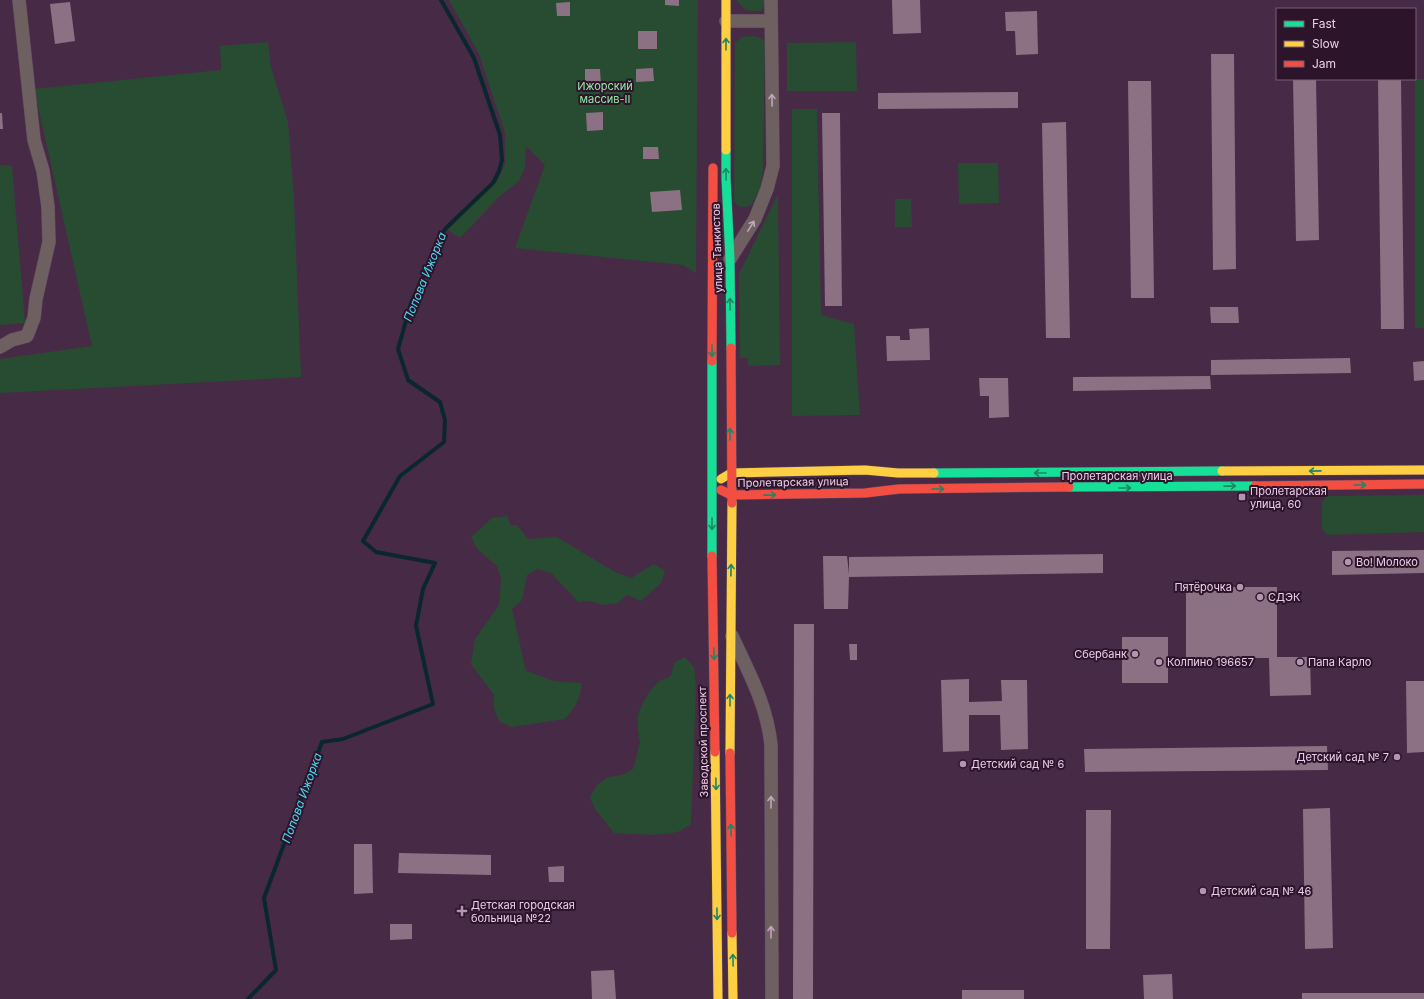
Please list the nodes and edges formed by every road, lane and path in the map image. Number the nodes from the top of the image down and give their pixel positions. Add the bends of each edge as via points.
1 (19, 0) edge
2 (726, 0) edge
3 (771, 0) edge
4 (720, 21) junction
5 (771, 21) junction
6 (714, 155) dead end
7 (730, 259) junction
8 (0, 347) edge
9 (1424, 470) edge
10 (731, 473) junction
11 (1424, 484) edge
12 (712, 485) junction
13 (731, 495) junction
14 (730, 631) junction
15 (718, 999) edge
16 (733, 999) edge
17 (772, 999) edge

1 - 8 street via 34,140 43,171 48,207 49,242 34,318 27,336
2 - 4 main road, улица Танкистов
3 - 5 street
4 - 5 street
7 -> 4 main road, улица Танкистов
7 -> 5 street via 755,220 773,166
6 -> 12 main road, улица Танкистов
10 -> 7 main road, улица Танкистов
9 -> 10 main road, Пролетарская улица via 964,473 898,473 866,470
10 - 12 main road, Пролетарская улица
10 - 13 main road, улица Танкистов
13 -> 11 main road, Пролетарская улица via 865,493 899,489
12 - 13 main road, Пролетарская улица
12 -> 15 main road, Заводской проспект
14 -> 13 main road
16 -> 14 main road
17 -> 14 street via 769,726 764,708

